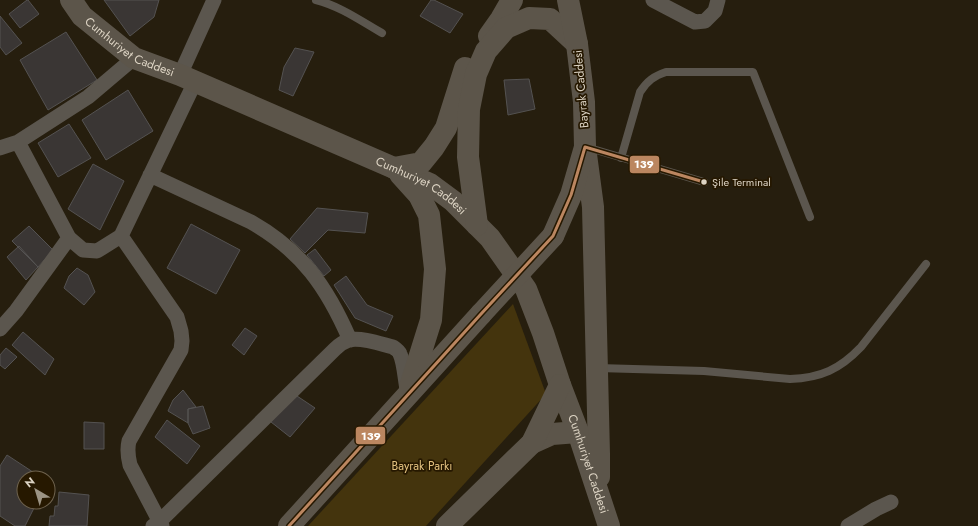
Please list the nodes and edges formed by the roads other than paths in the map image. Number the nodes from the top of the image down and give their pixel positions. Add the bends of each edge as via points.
1 (71, 0) edge
2 (214, 0) edge
3 (316, 0) edge
4 (512, 0) edge
5 (528, 0) edge
6 (568, 0) edge
7 (653, 0) edge
8 (718, 0) edge
9 (501, 19) junction
10 (382, 33) dead end
11 (577, 44) junction
12 (134, 58) junction
13 (187, 79) junction
14 (18, 142) junction
15 (585, 147) junction
16 (0, 148) edge
17 (621, 158) junction
18 (394, 168) junction
19 (150, 175) junction
20 (704, 182) dead end
21 (810, 217) dead end
22 (477, 225) junction
23 (121, 236) junction
24 (69, 238) junction
25 (926, 264) dead end
26 (0, 329) edge
27 (350, 340) junction
28 (597, 368) junction
29 (560, 385) junction
30 (408, 394) junction
31 (578, 432) junction
32 (532, 443) junction
33 (599, 496) junction
34 (891, 502) dead end
35 (158, 524) edge
36 (289, 526) edge
37 (447, 526) edge
38 (609, 526) edge
39 (848, 526) edge

1 - 12 main road, Cumhuriyet Caddesi via 82,16
2 - 13 street
3 - 10 lane via 345,12
4 - 9 main road
5 - 9 main road
6 - 11 main road, Bayrak Caddesi
7 - 8 street via 695,22 705,21 715,11
9 - 18 main road via 465,68 446,128 434,147 420,163
11 - 15 main road, Bayrak Caddesi via 584,102
11 - 22 main road via 550,19 529,18 506,28 486,51 476,74 469,110 468,157
12 - 13 main road, Cumhuriyet Caddesi
12 - 14 street via 88,97
13 - 18 main road, Cumhuriyet Caddesi
13 - 19 street
14 - 16 street
14 - 24 street
15 - 17 lane
15 - 28 main road via 593,207
15 - 30 main road, Bayrak Caddesi, bridge via 571,195 553,236
17 - 20 lane
17 - 21 lane via 640,92 657,75 666,72 753,72
18 - 22 main road, Cumhuriyet Caddesi via 430,184 454,200
18 - 30 main road via 419,195 429,216 435,269 431,320
19 - 23 street
19 - 27 street via 252,222 279,239 301,260 322,286
22 - 29 main road, Cumhuriyet Caddesi via 490,238 526,289
23 - 24 street via 97,251 83,250
23 - 35 street via 172,310 181,331 181,350 128,446 130,465
24 - 26 street
25 - 28 lane via 861,347 841,365 817,376 790,379 704,371
27 - 30 street via 359,339 398,350
27 - 35 street via 335,349
28 - 33 main road
29 - 31 main road, Cumhuriyet Caddesi
29 - 32 main road
30 - 36 main road, Bayrak Caddesi
31 - 32 main road via 552,434
31 - 33 main road, Cumhuriyet Caddesi
32 - 37 main road
33 - 38 main road, Cumhuriyet Caddesi
34 - 39 street

